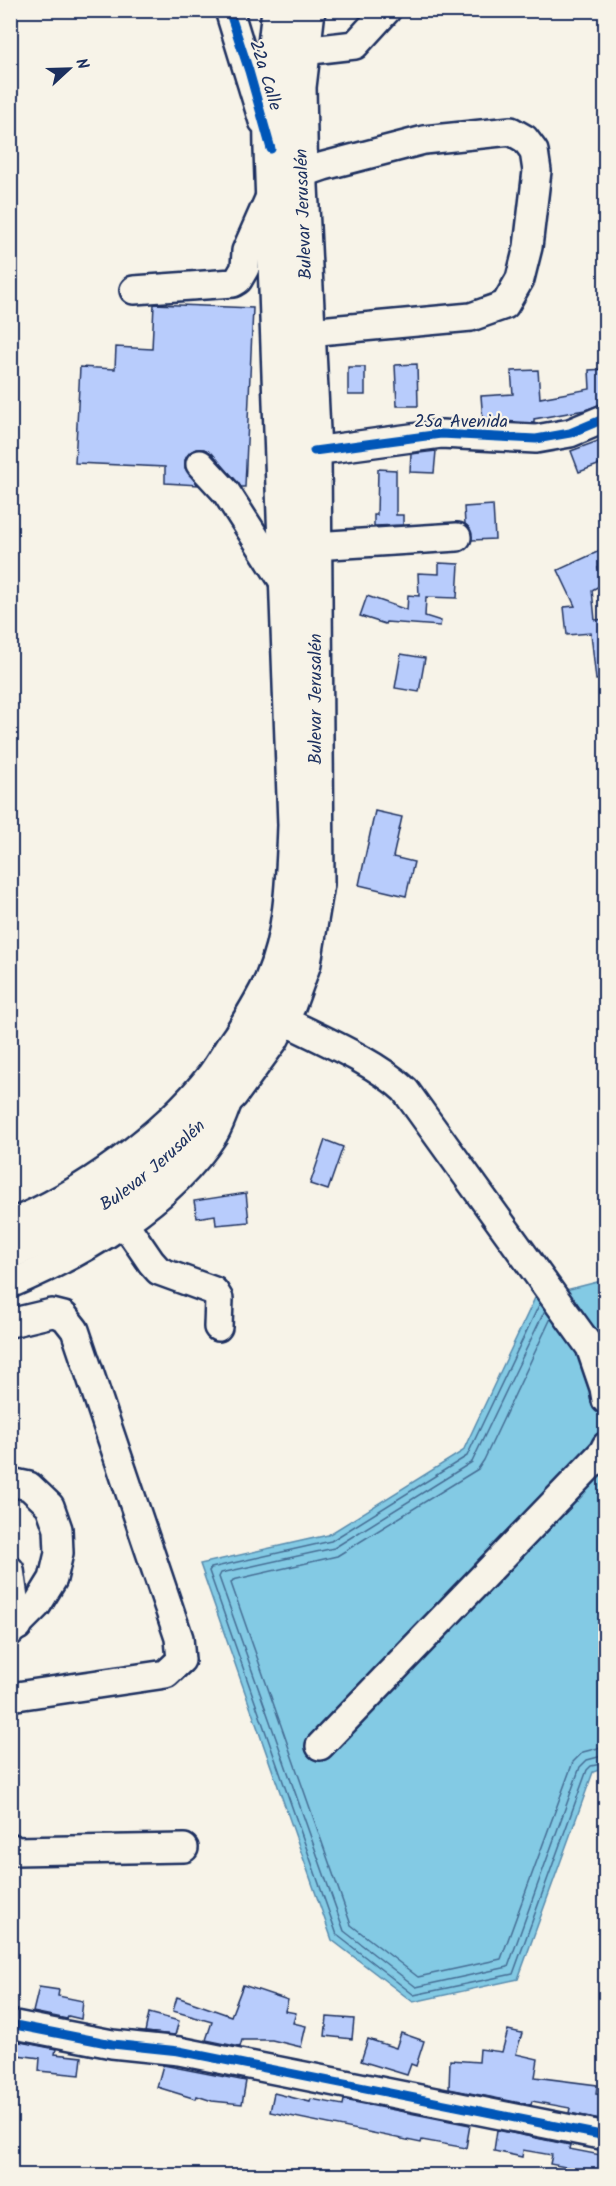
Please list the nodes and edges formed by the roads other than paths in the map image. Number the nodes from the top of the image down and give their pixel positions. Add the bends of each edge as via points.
1 (229, 10) edge
2 (279, 10) edge
3 (308, 10) edge
4 (387, 10) edge
5 (303, 51) junction
6 (271, 149) junction
7 (301, 174) junction
8 (272, 191) junction
9 (134, 290) dead end
10 (308, 332) junction
11 (606, 418) edge
12 (314, 451) junction
13 (200, 464) dead end
14 (457, 537) dead end
15 (314, 546) junction
16 (287, 587) junction
17 (269, 1013) junction
18 (231, 1094) junction
19 (123, 1221) junction
20 (10, 1227) edge
21 (10, 1252) edge
22 (10, 1284) edge
23 (10, 1323) edge
24 (218, 1327) dead end
25 (606, 1400) edge
26 (606, 1446) edge
27 (10, 1482) edge
28 (10, 1570) edge
29 (14, 1629) edge
30 (10, 1697) edge
31 (320, 1746) dead end
32 (10, 1847) edge
33 (184, 1848) dead end
34 (10, 2024) edge
35 (606, 2136) edge

1 - 6 street, 22a Calle
2 - 6 main road, Bulevar Jerusalén via 270,87
3 - 5 main road, Bulevar Jerusalén
4 - 5 street via 355,45
5 - 7 main road, Bulevar Jerusalén via 299,87
6 - 8 main road, Bulevar Jerusalén
7 - 10 main road, Bulevar Jerusalén
7 - 10 street via 423,140 511,131 525,139 534,151 537,171 528,247 520,279 505,305 471,317
8 - 9 street via 238,280
8 - 16 main road, Bulevar Jerusalén
10 - 12 main road, Bulevar Jerusalén
11 - 12 street, 25a Avenida via 570,433 536,439 441,434
12 - 15 main road, Bulevar Jerusalén
13 - 16 street via 226,492
14 - 15 street
15 - 17 main road, Bulevar Jerusalén via 317,884 304,963
16 - 17 main road, Bulevar Jerusalén via 295,825 293,885 271,982
17 - 18 main road, Bulevar Jerusalén via 272,1038
17 - 20 main road, Bulevar Jerusalén via 148,1142 84,1189
17 - 25 street via 392,1078 405,1090 590,1347
18 - 19 street via 215,1133 184,1174
18 - 21 main road, Bulevar Jerusalén via 125,1191 58,1231
19 - 22 street via 66,1258
19 - 24 street via 159,1271 214,1291 219,1299
23 - 30 street via 52,1313 64,1316 75,1330 179,1638 181,1660 166,1674
26 - 31 street
27 - 29 street via 29,1486 50,1506 58,1529 59,1553 53,1579 37,1605
28 - 29 street
32 - 33 street via 15,1851
34 - 35 street via 112,2044 179,2051

